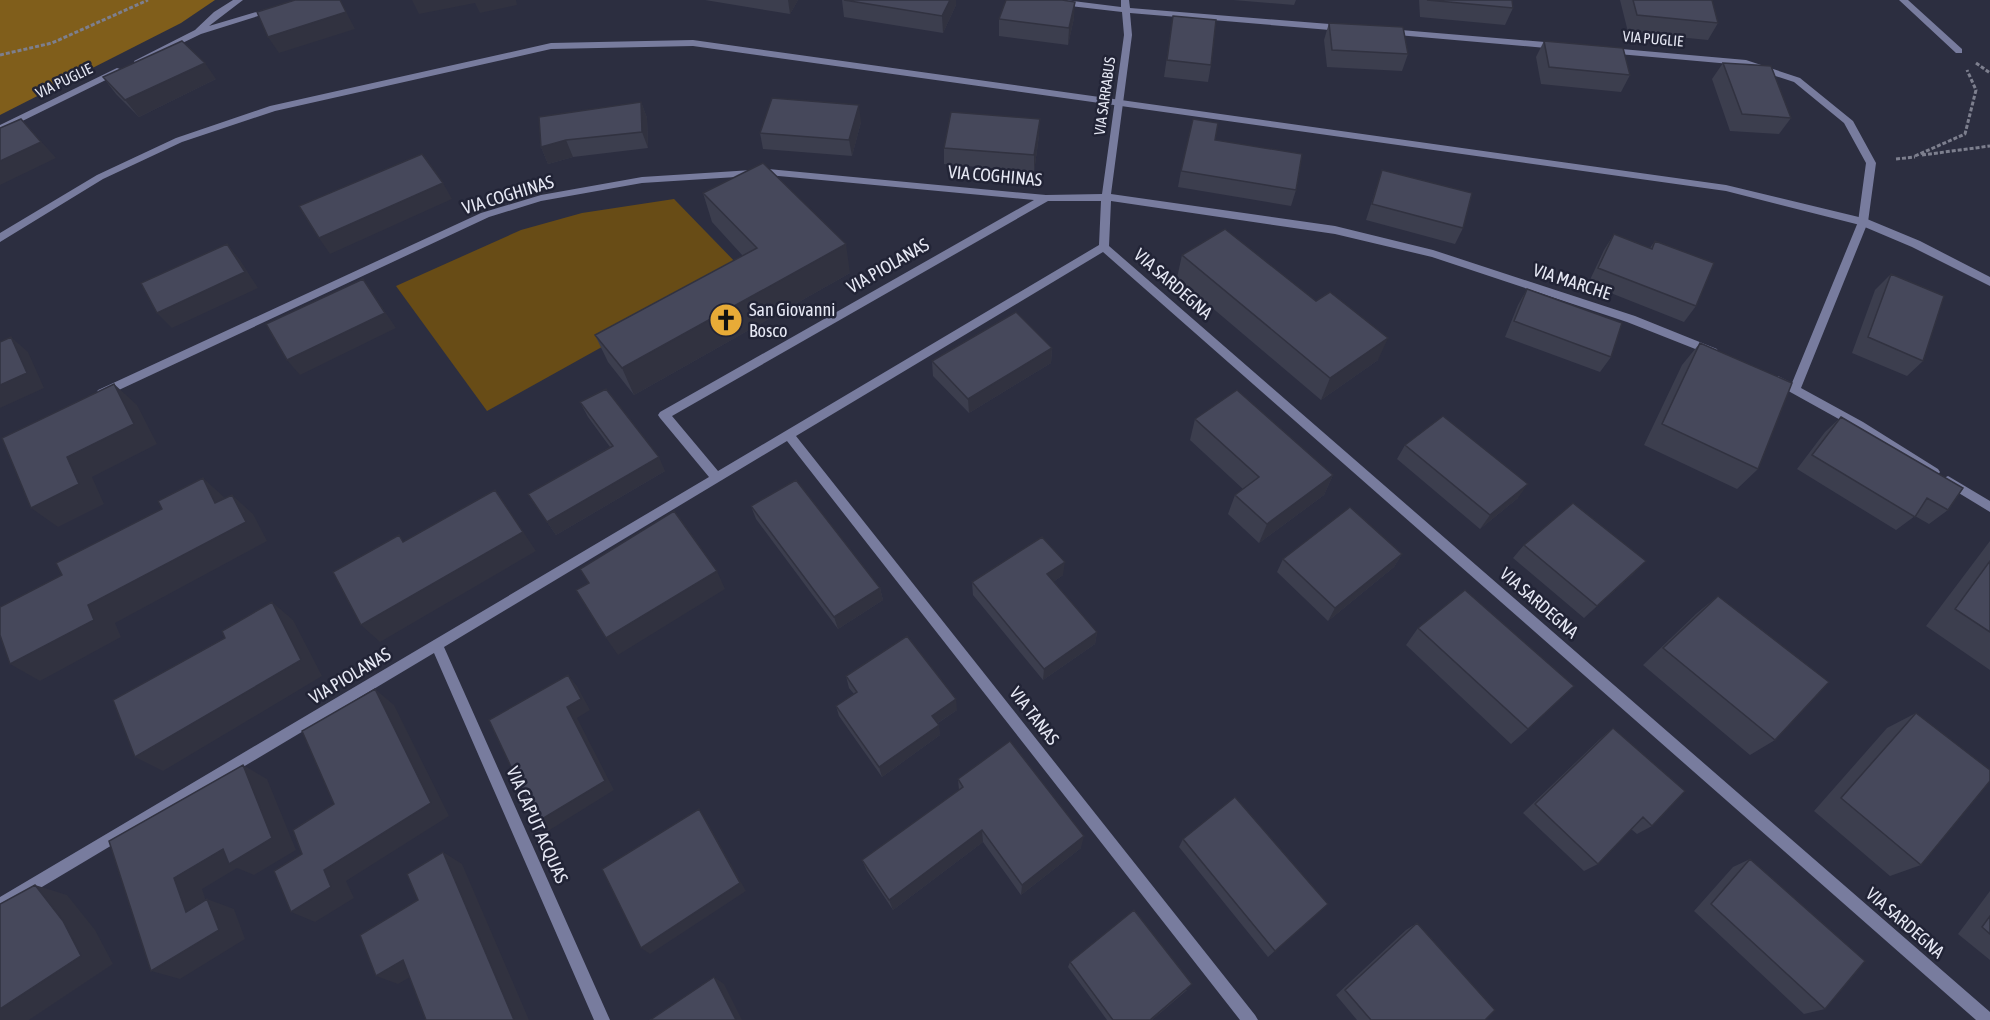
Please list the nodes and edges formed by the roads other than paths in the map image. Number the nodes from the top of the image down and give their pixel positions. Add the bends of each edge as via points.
1 (239, 0) edge
2 (1044, 0) edge
3 (1903, 0) edge
4 (1125, 5) edge
5 (288, 6) edge
6 (1350, 29) edge
7 (1374, 31) edge
8 (198, 32) junction
9 (1564, 47) edge
10 (1600, 50) edge
11 (1959, 51) road end
12 (1119, 102) junction
13 (0, 129) edge
14 (1106, 197) junction
15 (1046, 198) junction
16 (1863, 222) junction
17 (0, 238) edge
18 (1104, 247) junction
19 (1990, 282) edge
20 (1719, 354) edge
21 (1771, 376) edge
22 (1795, 390) junction
23 (86, 400) edge
24 (789, 435) junction
25 (717, 478) junction
26 (1990, 507) edge
27 (437, 645) junction
28 (0, 905) edge
29 (602, 1020) edge
30 (1250, 1020) edge
31 (1988, 1020) edge

1 - 8 street
2 - 4 street
3 - 11 street
4 - 6 street
4 - 12 street, VIA SARRABUS via 1128,35
5 - 8 street, VIA PUGLIE
7 - 9 street
8 - 13 street, VIA PUGLIE
10 - 16 street, VIA PUGLIE via 1743,62 1797,80 1848,121 1871,163
12 - 14 street, VIA SARRABUS
12 - 16 street via 1726,189
12 - 17 street via 693,43 551,46 273,108 179,140 100,177
14 - 15 street, VIA COGHINAS
14 - 18 street
14 - 20 street, VIA MARCHE via 1335,230 1433,254 1631,319
15 - 23 street, VIA COGHINAS via 768,172 642,180 541,198 485,215
15 - 25 street, VIA PIOLANAS via 664,415
16 - 19 street
16 - 22 street
18 - 24 street, VIA PIOLANAS
18 - 31 street, VIA SARDEGNA
21 - 22 street
22 - 26 street
24 - 25 street, VIA PIOLANAS
24 - 30 street, VIA TANAS
25 - 27 street, VIA PIOLANAS
27 - 28 street, VIA PIOLANAS
27 - 29 street, VIA CAPUT ACQUAS

